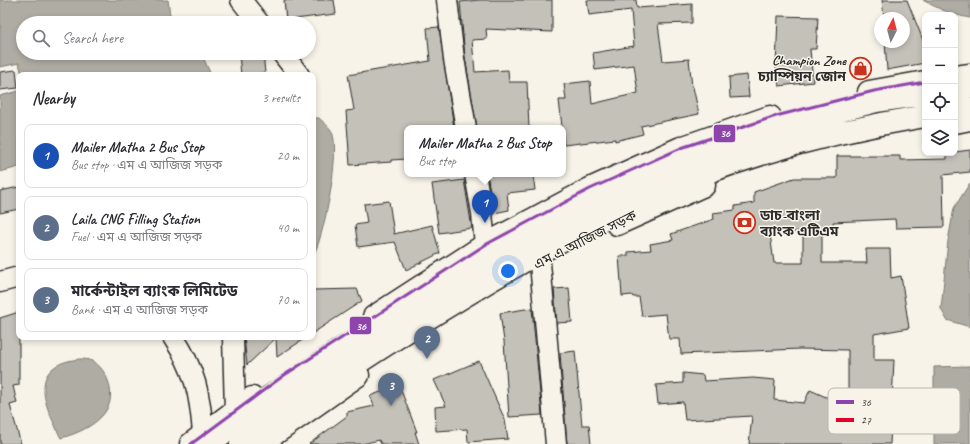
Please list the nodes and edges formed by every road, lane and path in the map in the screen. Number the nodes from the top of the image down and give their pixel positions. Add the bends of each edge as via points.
1 (241, 0) edge
2 (447, 0) edge
3 (253, 16) edge
4 (287, 60) edge
5 (297, 72) edge
6 (970, 75) edge
7 (958, 77) edge
8 (922, 83) edge
9 (970, 86) edge
10 (958, 88) edge
11 (922, 94) edge
12 (970, 108) edge
13 (958, 110) edge
14 (922, 116) edge
15 (970, 119) edge
16 (958, 121) edge
17 (465, 125) edge
18 (922, 126) edge
19 (475, 177) edge
20 (484, 245) junction
21 (540, 263) junction
22 (16, 278) edge
23 (0, 282) edge
24 (175, 340) edge
25 (233, 340) edge
26 (235, 410) junction
27 (201, 440) edge
28 (241, 444) edge
29 (260, 444) edge
30 (556, 444) edge

1 - 3 street
2 - 17 street
4 - 5 street
6 - 7 main road
8 - 20 main road via 874,91 776,116 681,148 590,189
9 - 10 main road
11 - 27 main road via 876,102 779,126 686,158 595,200 507,246
12 - 13 main road
14 - 28 main road via 785,145 693,177 604,218 516,264 433,315 353,365
15 - 16 main road
18 - 21 main road, এম এ আজিজ সড়ক via 825,146 730,175 609,227
19 - 20 street via 482,214
20 - 26 main road
21 - 29 main road, এম এ আজিজ সড়ক via 453,314 358,375
21 - 30 street
22 - 23 street
24 - 27 street via 191,367 201,408
25 - 26 street
26 - 27 main road

